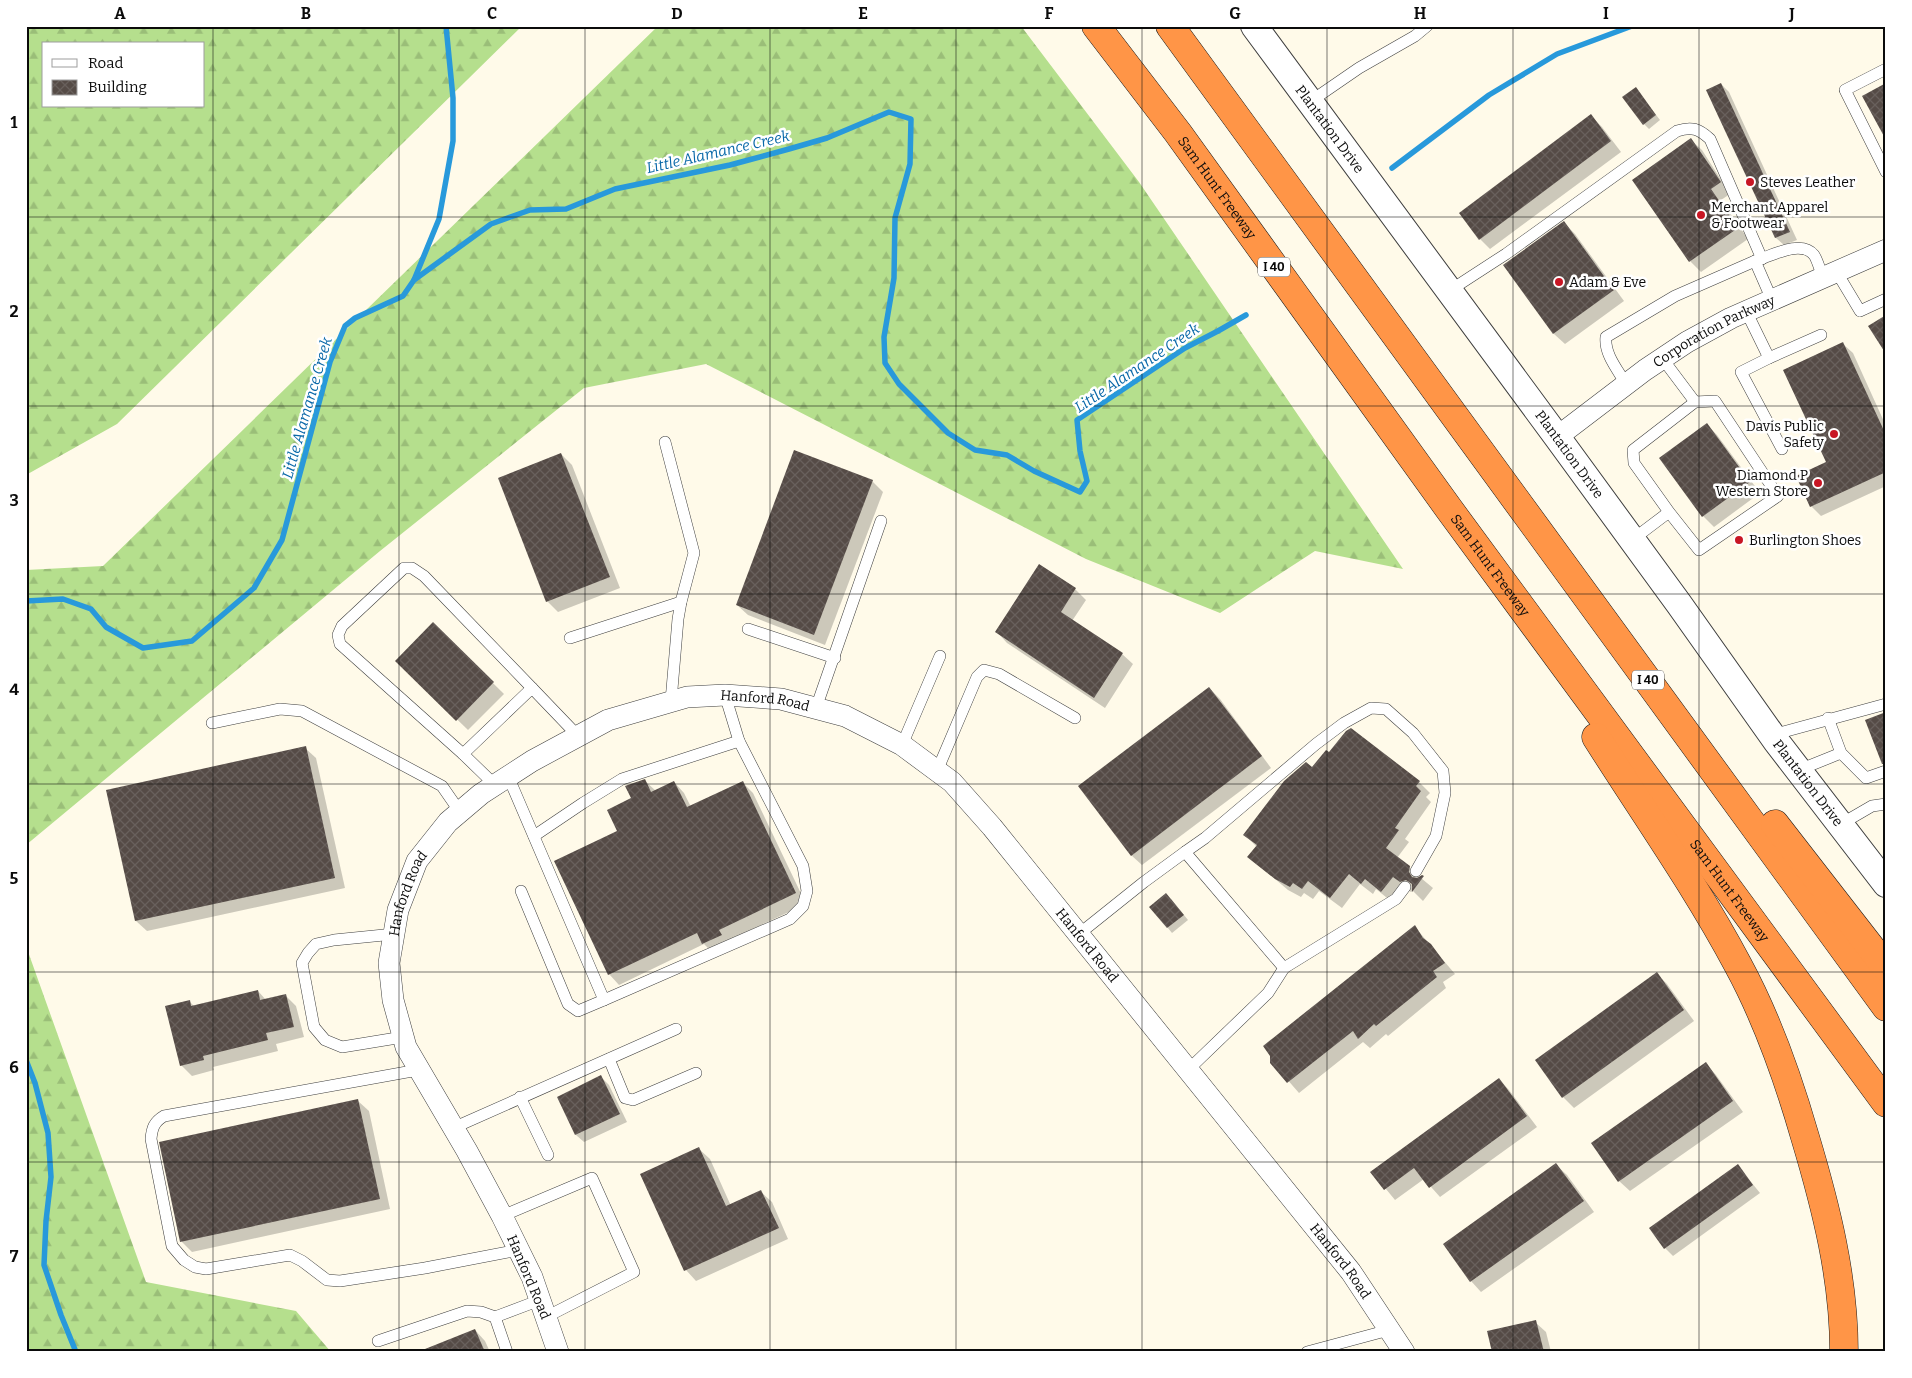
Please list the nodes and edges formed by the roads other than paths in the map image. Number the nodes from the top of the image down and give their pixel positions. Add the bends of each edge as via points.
1 (1096, 26) edge
2 (1170, 26) edge
3 (1254, 26) edge
4 (1427, 26) edge
5 (1886, 70) edge
6 (1311, 101) junction
7 (1886, 172) edge
8 (1886, 250) edge
9 (1759, 260) junction
10 (1830, 274) junction
11 (1450, 291) junction
12 (1886, 299) edge
13 (1772, 300) junction
14 (1746, 311) junction
15 (1822, 334) dead end
16 (1410, 353) junction
17 (1662, 358) junction
18 (1769, 358) junction
19 (1626, 384) junction
20 (1695, 402) junction
21 (1557, 437) junction
22 (665, 442) dead end
23 (1782, 449) dead end
24 (1449, 509) junction
25 (1669, 512) junction
26 (882, 522) dead end
27 (1632, 540) junction
28 (680, 602) junction
29 (748, 629) dead end
30 (570, 638) dead end
31 (940, 656) dead end
32 (835, 658) junction
33 (532, 688) junction
34 (725, 695) junction
35 (671, 701) junction
36 (1886, 704) edge
37 (816, 708) junction
38 (1075, 718) dead end
39 (1828, 718) junction
40 (212, 723) dead end
41 (1772, 735) junction
42 (578, 736) junction
43 (739, 741) junction
44 (902, 746) junction
45 (463, 754) junction
46 (1841, 754) junction
47 (1799, 770) junction
48 (937, 771) junction
49 (1886, 771) edge
50 (502, 781) junction
51 (1886, 804) edge
52 (460, 812) junction
53 (1841, 824) junction
54 (534, 836) junction
55 (1185, 852) junction
56 (1416, 870) dead end
57 (1886, 884) edge
58 (1405, 887) dead end
59 (521, 891) dead end
60 (394, 934) junction
61 (1079, 934) junction
62 (1886, 967) edge
63 (1284, 968) junction
64 (604, 1000) junction
65 (1886, 1007) edge
66 (676, 1029) dead end
67 (403, 1037) junction
68 (609, 1059) junction
69 (418, 1070) junction
70 (1188, 1070) junction
71 (696, 1073) dead end
72 (520, 1098) junction
73 (1886, 1103) edge
74 (453, 1128) junction
75 (548, 1156) dead end
76 (502, 1216) junction
77 (519, 1250) junction
78 (543, 1308) junction
79 (494, 1318) junction
80 (1389, 1330) junction
81 (378, 1341) dead end
82 (1339, 1348) edge
83 (507, 1352) edge
84 (558, 1352) edge
85 (1307, 1352) edge
86 (1404, 1352) edge
87 (1844, 1352) edge

1 - 24 highway, Sam Hunt Freeway / I 40
2 - 16 highway, I 40
3 - 6 street, Plantation Drive
4 - 6 lane
5 - 7 lane via 1845,90
6 - 11 street, Plantation Drive
8 - 10 street, Corporation Parkway
9 - 10 lane via 1792,249 1806,249
9 - 11 lane via 1710,139 1700,130 1688,128 1677,131
9 - 13 lane
9 - 19 lane via 1674,296 1609,334 1605,344 1607,352
10 - 12 lane via 1860,310
10 - 13 street, Corporation Parkway
11 - 21 street, Plantation Drive
13 - 14 street, Corporation Parkway
14 - 17 street, Corporation Parkway
14 - 18 lane
15 - 18 lane
16 - 62 highway
16 - 65 highway, I 40
17 - 19 street, Corporation Parkway
17 - 20 lane
18 - 23 lane via 1741,372
19 - 21 street, Corporation Parkway
20 - 25 lane via 1633,450 1634,463
20 - 25 lane via 1715,401 1778,496 1699,550
21 - 27 street, Plantation Drive
22 - 28 lane via 694,552
24 - 73 highway, Sam Hunt Freeway / I 40
24 - 87 highway via 1708,911 1766,1023 1815,1168 1840,1283
25 - 27 lane
26 - 32 lane
27 - 41 street, Plantation Drive
28 - 30 lane
28 - 35 lane
29 - 32 lane
31 - 44 lane
32 - 37 lane
33 - 42 lane
33 - 45 lane
33 - 45 lane via 424,576 412,568 404,568 342,626 338,635 340,644
34 - 35 street, Hanford Road
34 - 37 street, Hanford Road via 781,699
34 - 43 lane
35 - 42 street, Hanford Road via 608,720
36 - 39 lane
37 - 44 street, Hanford Road via 845,716
38 - 48 lane via 999,674 984,670 977,677
39 - 41 lane
39 - 46 lane
40 - 52 lane via 280,709 302,712 442,786
41 - 47 street, Plantation Drive
42 - 50 street, Hanford Road
43 - 54 lane via 622,779
43 - 64 lane via 803,866 807,891 803,906 790,919
44 - 48 street, Hanford Road
45 - 50 lane
46 - 47 lane
46 - 49 lane via 1866,778
47 - 53 street, Plantation Drive
48 - 61 street, Hanford Road via 952,782 992,827
50 - 52 street, Hanford Road
50 - 54 lane
51 - 53 lane via 1872,806
52 - 60 street, Hanford Road via 417,861 398,910
53 - 57 street, Plantation Drive
54 - 64 lane
55 - 56 lane via 1344,723 1371,708 1386,708 1413,734 1443,771 1445,793 1436,836
55 - 61 lane
55 - 63 lane
58 - 63 lane via 1396,899
59 - 64 lane via 568,1004 578,1011
60 - 67 street, Hanford Road via 391,982
60 - 67 lane via 316,944 302,963 314,1027 325,1040 342,1047
61 - 70 street, Hanford Road
63 - 70 lane via 1268,992
66 - 68 lane
67 - 69 street, Hanford Road
68 - 71 lane via 625,1098 633,1100
68 - 72 lane
69 - 74 street, Hanford Road
69 - 77 lane via 164,1116 157,1120 150,1139 172,1246 184,1260 201,1268 290,1255 327,1280 340,1281
70 - 80 street, Hanford Road via 1351,1272
72 - 74 lane
72 - 75 lane
74 - 76 street, Hanford Road
76 - 77 street, Hanford Road
76 - 78 lane via 592,1178 634,1272
77 - 78 street, Hanford Road
78 - 79 lane
78 - 84 street, Hanford Road
79 - 81 lane via 481,1312 467,1311
79 - 83 lane
80 - 82 lane
80 - 86 street, Hanford Road
82 - 85 lane

